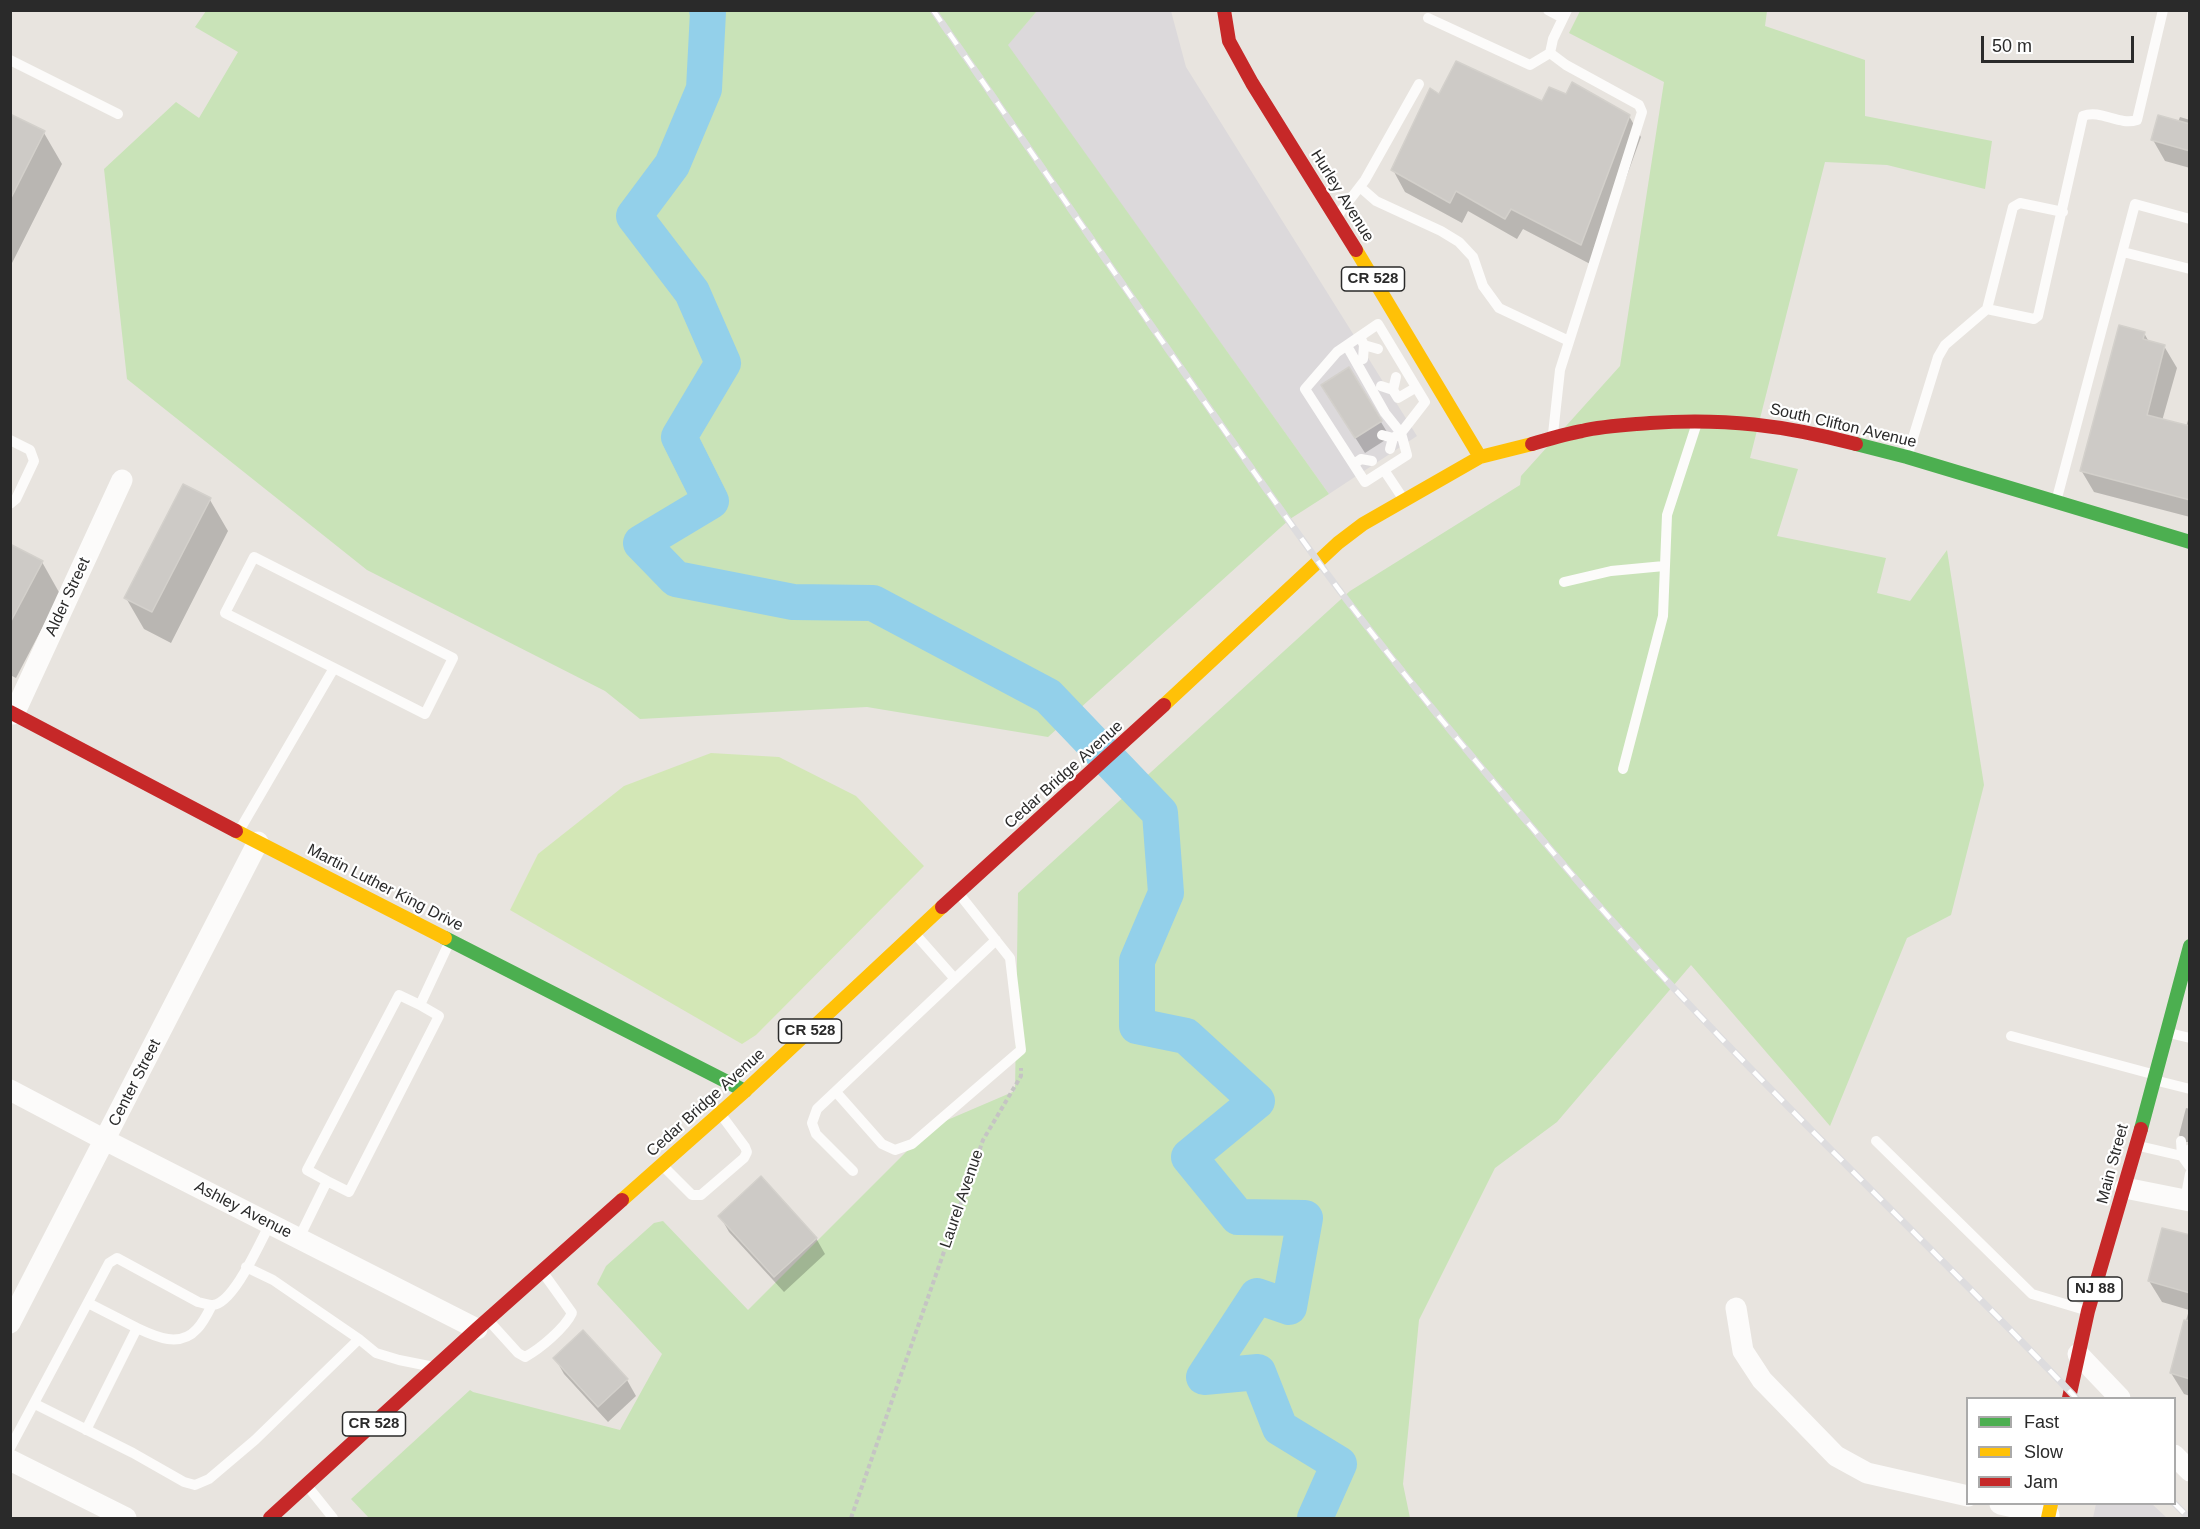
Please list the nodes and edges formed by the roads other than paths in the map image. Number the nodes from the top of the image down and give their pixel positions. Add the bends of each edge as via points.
1 (1224, 10) edge
2 (1548, 10) edge
3 (2163, 10) edge
4 (1565, 14) edge
5 (1428, 18) dead end
6 (1550, 53) junction
7 (10, 60) edge
8 (1419, 84) dead end
9 (118, 114) dead end
10 (1360, 187) junction
11 (2063, 213) junction
12 (1336, 218) junction
13 (2190, 219) edge
14 (2123, 252) junction
15 (2190, 269) edge
16 (1987, 309) junction
17 (1394, 313) junction
18 (1378, 324) junction
19 (1362, 341) junction
20 (1569, 341) junction
21 (1347, 346) junction
22 (1378, 349) dead end
23 (1363, 358) dead end
24 (1395, 377) dead end
25 (1381, 386) dead end
26 (1415, 388) junction
27 (1393, 390) junction
28 (1441, 392) junction
29 (1425, 402) junction
30 (1698, 420) junction
31 (1382, 435) dead end
32 (1397, 436) junction
33 (1552, 439) junction
34 (10, 440) edge
35 (1363, 447) dead end
36 (1390, 449) dead end
37 (1480, 457) junction
38 (1907, 457) junction
39 (1362, 461) junction
40 (1384, 470) junction
41 (122, 480) dead end
42 (1404, 500) junction
43 (2056, 501) junction
44 (10, 504) edge
45 (2190, 542) edge
46 (1664, 566) junction
47 (1564, 582) dead end
48 (334, 668) junction
49 (12, 713) edge
50 (1623, 769) dead end
51 (238, 831) junction
52 (258, 842) junction
53 (958, 892) junction
54 (915, 933) junction
55 (450, 940) junction
56 (996, 940) junction
57 (2190, 946) edge
58 (955, 979) junction
59 (420, 1005) junction
60 (2166, 1033) junction
61 (2011, 1035) dead end
62 (2190, 1038) edge
63 (2154, 1077) junction
64 (2190, 1089) edge
65 (10, 1090) edge
66 (745, 1091) junction
67 (836, 1092) junction
68 (720, 1114) junction
69 (105, 1140) junction
70 (1876, 1141) dead end
71 (2136, 1145) junction
72 (2184, 1149) edge
73 (663, 1165) junction
74 (2190, 1167) edge
75 (853, 1171) dead end
76 (2190, 1174) edge
77 (327, 1181) junction
78 (2125, 1188) junction
79 (2187, 1201) edge
80 (270, 1224) junction
81 (298, 1238) junction
82 (246, 1267) junction
83 (542, 1272) junction
84 (88, 1303) junction
85 (212, 1305) junction
86 (1736, 1308) dead end
87 (2088, 1311) junction
88 (10, 1323) edge
89 (482, 1324) junction
90 (137, 1328) junction
91 (359, 1339) junction
92 (2078, 1354) junction
93 (435, 1367) junction
94 (2070, 1395) edge
95 (2119, 1397) edge
96 (35, 1404) junction
97 (86, 1430) junction
98 (10, 1448) edge
99 (2176, 1456) edge
100 (10, 1460) edge
101 (2190, 1471) edge
102 (307, 1485) junction
103 (1966, 1496) edge
104 (2011, 1505) edge
105 (2049, 1512) edge
106 (126, 1518) edge
107 (270, 1518) edge
108 (333, 1518) edge

1 - 12 main road, Hurley Avenue / CR 528 via 1229,40 1252,83
2 - 4 lane
3 - 11 lane via 2137,120 2129,122 2092,113 2083,116
4 - 6 lane
5 - 6 lane via 1530,65
6 - 20 lane via 1639,105 1642,112
7 - 9 lane
8 - 10 lane
10 - 12 lane
10 - 20 lane via 1376,201 1459,242 1473,257 1483,286 1499,308
11 - 16 lane via 2020,203 2013,207
11 - 16 lane via 2038,316 2034,319
12 - 17 main road, Hurley Avenue / CR 528
13 - 14 lane via 2135,204
14 - 15 lane
14 - 43 lane
16 - 38 lane via 1945,345 1938,357
17 - 18 lane
17 - 28 main road, Hurley Avenue / CR 528
18 - 19 lane
18 - 26 lane
19 - 21 lane
19 - 22 lane
19 - 23 lane
20 - 33 lane via 1560,370
21 - 32 lane
21 - 39 lane via 1305,389
24 - 27 lane
25 - 27 lane
26 - 27 lane via 1398,398
26 - 29 lane
28 - 29 lane
28 - 37 main road, Hurley Avenue / CR 528
29 - 32 lane
30 - 33 main road, South Clifton Avenue via 1611,426
30 - 38 main road, South Clifton Avenue via 1811,432
30 - 46 lane via 1667,515
31 - 32 lane
32 - 36 lane
32 - 40 lane via 1407,455
33 - 37 main road, South Clifton Avenue
34 - 44 lane via 30,450 34,461
35 - 39 lane
37 - 42 main road, CR 528
38 - 43 main road, South Clifton Avenue
39 - 40 lane via 1365,482
40 - 42 lane
41 - 49 street, Alder Street
42 - 53 main road, Cedar Bridge Avenue / CR 528 via 1363,524 1319,561
43 - 45 main road, South Clifton Avenue
46 - 47 lane via 1611,570
46 - 50 lane via 1663,616
48 - 48 lane via 424,714 453,658 254,557 225,613
48 - 51 lane
49 - 51 main road, Martin Luther King Drive
51 - 52 main road, Martin Luther King Drive
52 - 55 main road, Martin Luther King Drive
52 - 69 street, Center Street
53 - 54 main road, Cedar Bridge Avenue / CR 528
53 - 56 lane
54 - 58 lane
54 - 66 main road, Cedar Bridge Avenue / CR 528
55 - 59 lane
55 - 66 main road, Martin Luther King Drive
56 - 58 lane
56 - 67 lane via 1010,958 1021,1050 912,1144 895,1150 882,1144
57 - 60 main road, Main Street / NJ 88
58 - 67 lane
59 - 77 lane via 399,995 307,1170
59 - 77 lane via 440,1016 349,1192
60 - 62 lane
60 - 63 main road, Main Street / NJ 88
61 - 63 lane
63 - 64 lane
63 - 71 main road, Main Street / NJ 88
65 - 69 street, Ashley Avenue
66 - 68 main road, Cedar Bridge Avenue / CR 528
67 - 75 lane via 817,1109 812,1123 816,1134
68 - 73 main road, Cedar Bridge Avenue / CR 528
68 - 73 lane via 745,1147 744,1158 696,1196
69 - 80 street, Ashley Avenue
69 - 88 street, Center Street
70 - 87 lane via 2032,1293
71 - 72 lane
71 - 78 main road, Main Street / NJ 88
72 - 74 lane
73 - 83 main road, Cedar Bridge Avenue / CR 528
76 - 79 lane
77 - 81 lane
78 - 79 street
78 - 87 main road, Main Street / NJ 88
80 - 81 street, Ashley Avenue
80 - 82 lane
81 - 89 street, Ashley Avenue
82 - 85 lane via 223,1301
82 - 91 lane via 273,1280
83 - 89 main road, Cedar Bridge Avenue / CR 528
83 - 89 lane via 572,1313 534,1353 525,1357
84 - 85 lane via 109,1263 117,1258 198,1302
84 - 90 lane
84 - 96 lane
85 - 90 lane via 197,1330 183,1339 161,1340
86 - 103 street via 1743,1351 1762,1380 1836,1456 1867,1473
87 - 92 main road, Main Street / NJ 88
89 - 93 main road, Cedar Bridge Avenue / CR 528
90 - 97 lane
91 - 93 lane via 376,1353
91 - 97 lane via 255,1440 209,1479 195,1485
92 - 94 main road, Main Street / NJ 88
92 - 95 street
93 - 102 main road, Cedar Bridge Avenue / CR 528
96 - 97 lane
96 - 98 lane
99 - 101 street
100 - 106 street
102 - 107 main road, Cedar Bridge Avenue / CR 528
102 - 108 lane
104 - 105 street

